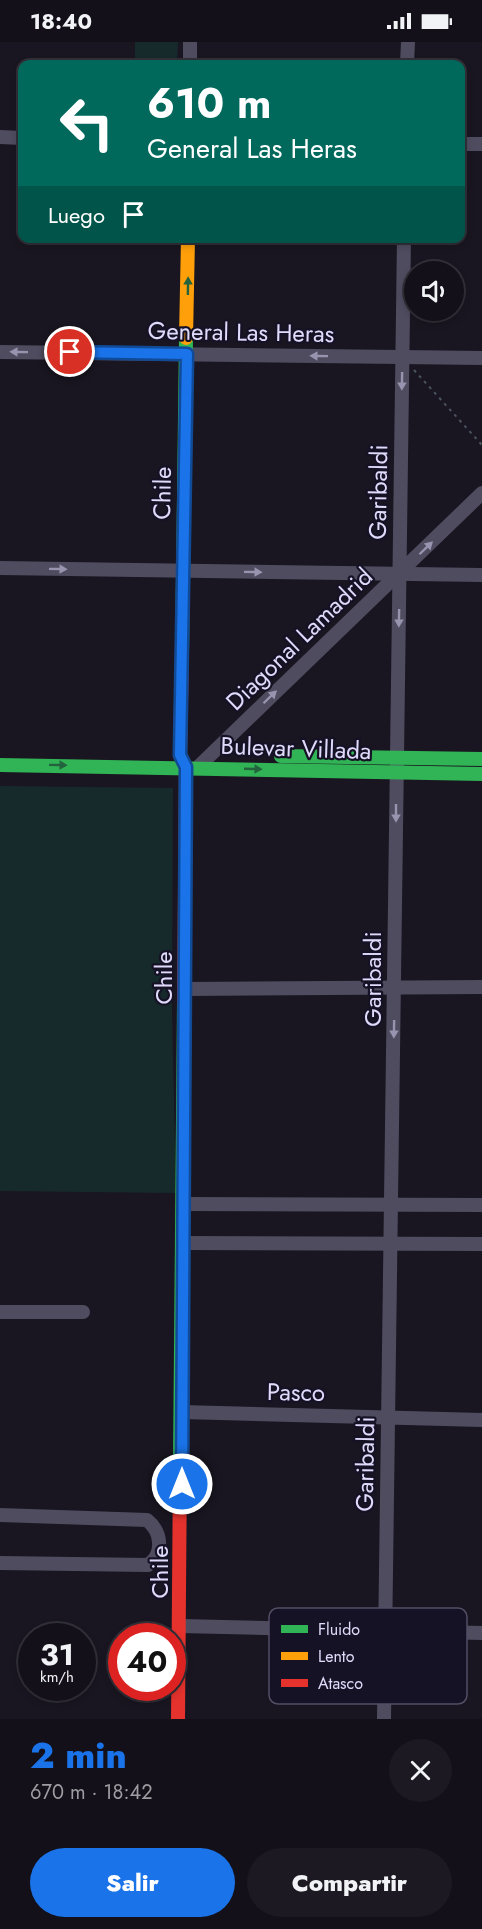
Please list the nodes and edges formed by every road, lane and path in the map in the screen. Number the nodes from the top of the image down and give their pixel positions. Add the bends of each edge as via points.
1 (190, 42) edge
2 (408, 42) edge
3 (190, 60) edge
4 (408, 60) edge
5 (0, 137) edge
6 (18, 138) edge
7 (465, 144) edge
8 (482, 144) edge
9 (188, 243) edge
10 (404, 243) edge
11 (0, 351) edge
12 (187, 354) junction
13 (402, 357) junction
14 (482, 358) edge
15 (482, 445) edge
16 (482, 494) edge
17 (0, 568) edge
18 (183, 571) junction
19 (399, 574) junction
20 (482, 575) edge
21 (0, 752) edge
22 (209, 755) junction
23 (397, 758) junction
24 (482, 759) edge
25 (188, 763) junction
26 (0, 765) edge
27 (396, 773) junction
28 (482, 774) edge
29 (482, 987) edge
30 (186, 989) junction
31 (395, 989) junction
32 (183, 1204) junction
33 (393, 1205) junction
34 (482, 1205) edge
35 (183, 1243) junction
36 (391, 1244) junction
37 (482, 1244) edge
38 (0, 1311) edge
39 (83, 1312) dead end
40 (182, 1413) junction
41 (389, 1417) junction
42 (482, 1420) edge
43 (0, 1515) edge
44 (0, 1563) edge
45 (385, 1608) edge
46 (181, 1623) edge
47 (186, 1626) edge
48 (269, 1629) edge
49 (467, 1633) edge
50 (482, 1633) edge
51 (179, 1701) edge
52 (384, 1704) edge
53 (178, 1719) edge
54 (384, 1719) edge

1 - 3 street
2 - 4 street
5 - 6 street
7 - 8 street
12 -> 9 street, Chile
10 - 13 street, Garibaldi
12 -> 11 street, General Las Heras
13 -> 12 street, General Las Heras
12 - 18 street, Chile
13 - 14 street, General Las Heras
13 - 15 path
13 -> 19 street, Garibaldi
19 -> 16 street, Diagonal Lamadrid
17 -> 18 street
18 -> 19 street
18 - 25 street, Chile
19 - 20 street
22 -> 19 street, Diagonal Lamadrid
19 -> 23 street, Garibaldi
21 - 25 street, Bulevar Villada
22 - 23 street, Bulevar Villada
22 - 25 street, Diagonal Lamadrid
22 - 25 street, Bulevar Villada
23 - 24 street, Bulevar Villada
23 - 27 street, Garibaldi
26 -> 25 street, Bulevar Villada
25 -> 27 street, Bulevar Villada
25 - 30 street, Chile
27 - 28 street, Bulevar Villada
27 -> 31 street, Garibaldi
29 - 31 street
30 - 31 street
30 - 32 street, Chile
31 -> 33 street, Garibaldi
32 - 33 street
32 - 35 street, Chile
33 - 34 street
33 - 36 street, Garibaldi
35 - 36 street
35 - 40 street, Chile
36 - 37 street
36 - 41 street, Garibaldi
38 - 39 street
40 - 41 street, Pasco
40 - 46 street, Chile
41 - 42 street, Pasco
41 - 45 street, Garibaldi
43 - 44 street via 147,1520 155,1527 160,1544 158,1555 148,1565
47 - 48 street
49 - 50 street
51 - 53 street, Chile
52 - 54 street, Garibaldi

